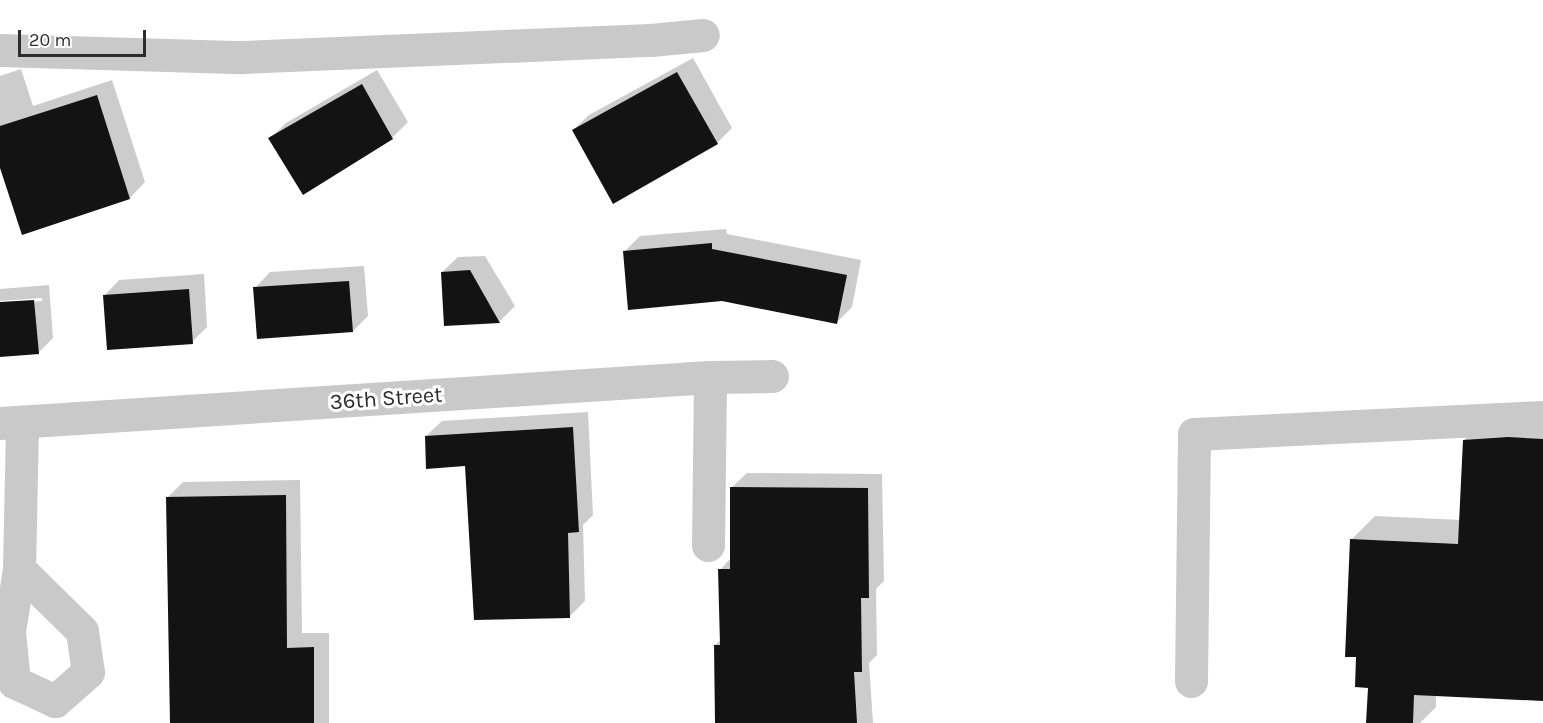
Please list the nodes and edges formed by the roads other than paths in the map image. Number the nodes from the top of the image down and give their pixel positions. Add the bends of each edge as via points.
1 (703, 35) dead end
2 (0, 50) edge
3 (772, 376) dead end
4 (710, 377) junction
5 (1543, 417) edge
6 (11, 423) edge
7 (708, 545) dead end
8 (19, 569) dead end
9 (1191, 681) dead end

1 - 2 street via 242,57
3 - 4 street, 36th Street
4 - 6 street, 36th Street
4 - 7 street
5 - 9 street via 1194,434
6 - 8 street

